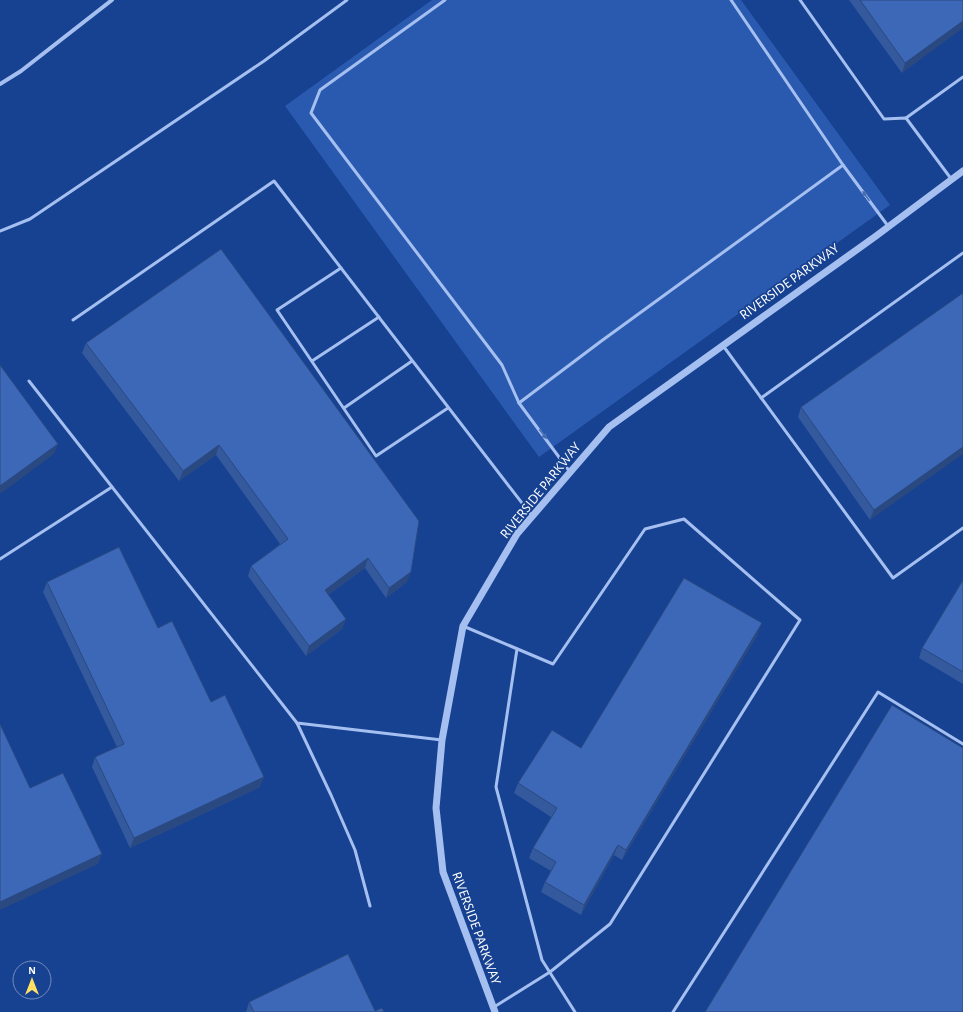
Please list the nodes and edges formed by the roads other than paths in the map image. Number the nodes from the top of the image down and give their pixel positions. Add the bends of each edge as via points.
1 (112, 0) edge
2 (347, 0) edge
3 (445, 0) edge
4 (730, 0) edge
5 (800, 0) edge
6 (963, 77) edge
7 (0, 84) edge
8 (906, 118) junction
9 (844, 165) junction
10 (963, 171) edge
11 (952, 180) junction
12 (888, 226) junction
13 (0, 231) edge
14 (963, 253) edge
15 (341, 268) junction
16 (379, 317) junction
17 (73, 320) dead end
18 (723, 345) junction
19 (312, 361) junction
20 (412, 361) junction
21 (28, 381) dead end
22 (761, 398) junction
23 (519, 403) junction
24 (344, 408) junction
25 (448, 408) junction
26 (570, 472) junction
27 (112, 487) junction
28 (532, 516) junction
29 (963, 528) edge
30 (0, 559) edge
31 (463, 626) junction
32 (518, 649) junction
33 (297, 722) junction
34 (442, 740) junction
35 (963, 744) edge
36 (370, 906) dead end
37 (550, 972) junction
38 (494, 1010) edge
39 (575, 1012) edge
40 (673, 1012) edge

1 - 7 street via 21,71
2 - 13 lane via 264,61 30,219
3 - 23 lane via 320,90 311,113 502,365
4 - 9 lane
5 - 8 lane via 884,119
6 - 8 lane
8 - 11 lane
12 -> 9 lane
9 - 23 lane
10 - 11 street, RIVERSIDE PARKWAY
11 - 12 street, RIVERSIDE PARKWAY
12 - 18 street, RIVERSIDE PARKWAY
14 - 22 lane
15 - 16 lane
15 - 17 lane via 274,181
15 - 19 lane via 277,310
16 - 19 lane
16 - 20 lane
18 - 22 lane
18 - 26 street, RIVERSIDE PARKWAY via 609,427
19 - 24 lane
20 - 24 lane
20 - 25 lane
21 - 27 lane
22 - 29 lane via 893,578
23 -> 26 lane
24 - 25 lane via 376,456
25 - 28 lane
26 - 28 street, RIVERSIDE PARKWAY
27 - 30 lane
27 - 33 lane
28 - 31 street, RIVERSIDE PARKWAY via 517,534
31 - 32 lane
31 - 34 street, RIVERSIDE PARKWAY
32 - 37 lane via 496,787 542,960
32 - 37 lane via 553,664 645,529 684,519 800,620 610,924
33 - 34 lane
33 - 36 lane via 355,850
34 - 38 street, RIVERSIDE PARKWAY via 436,808 442,872
35 - 40 lane via 878,692
37 - 38 lane
37 - 39 lane

